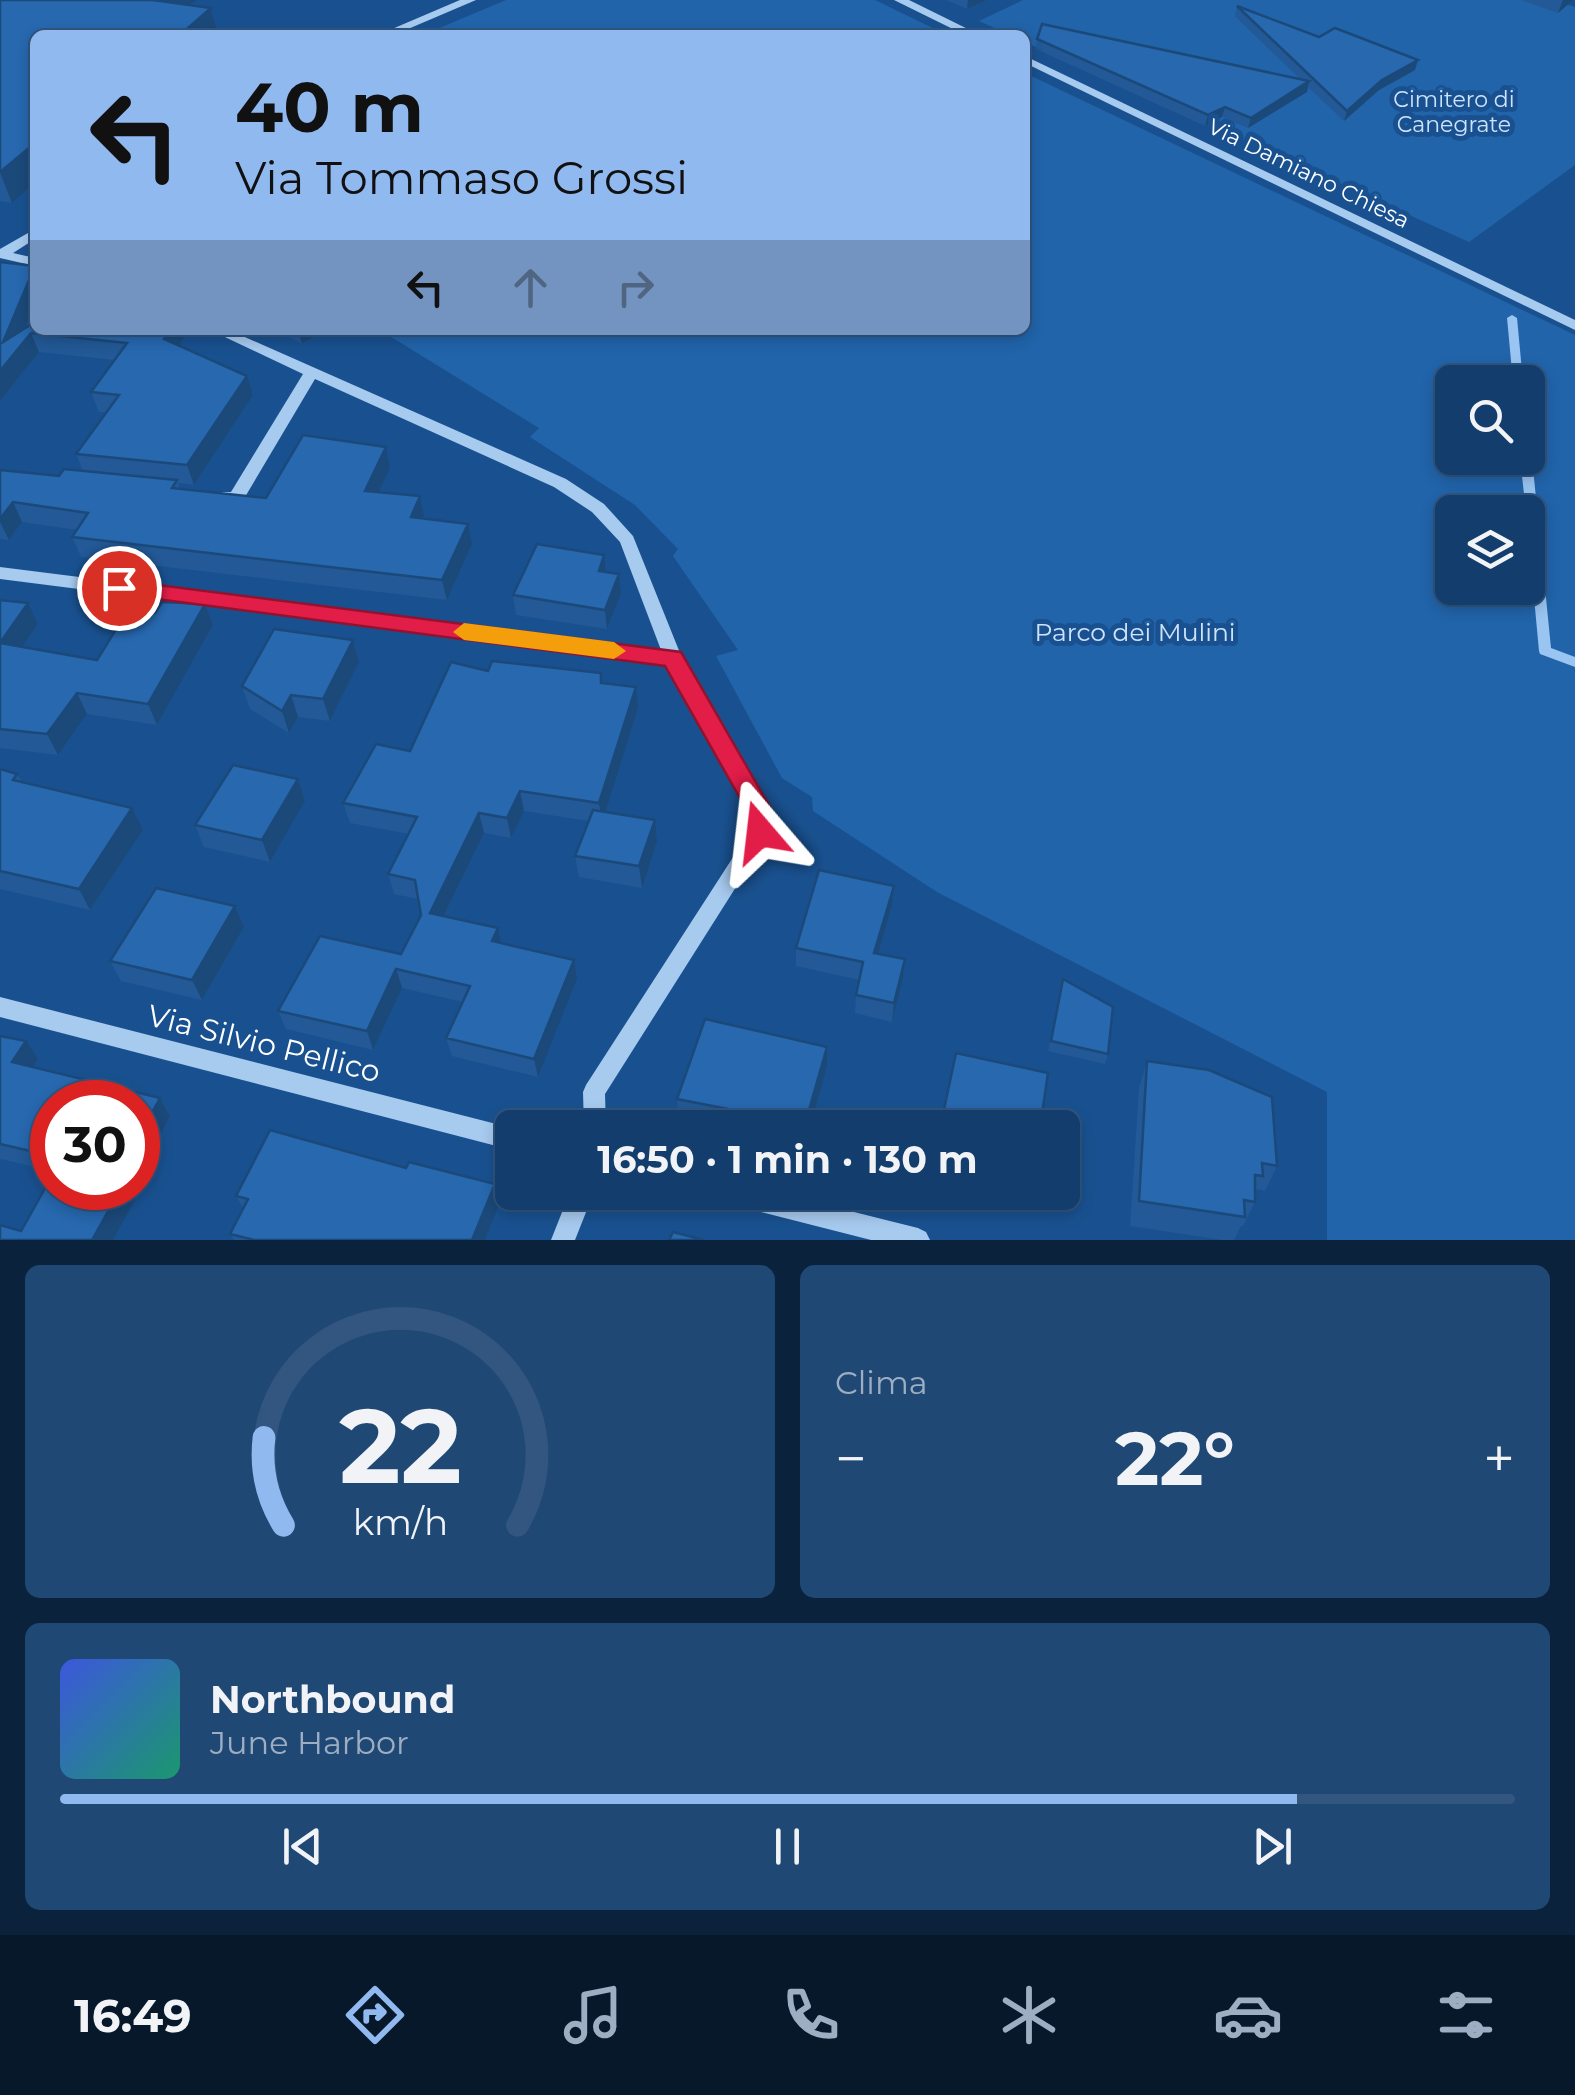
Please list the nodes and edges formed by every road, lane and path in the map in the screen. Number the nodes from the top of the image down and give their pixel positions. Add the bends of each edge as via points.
1 (470, 0) edge
2 (900, 0) edge
3 (396, 30) edge
4 (963, 30) edge
5 (1030, 61) edge
6 (30, 236) edge
7 (1, 254) edge
8 (30, 261) edge
9 (1575, 326) edge
10 (229, 335) edge
11 (312, 371) junction
12 (197, 494) edge
13 (0, 572) edge
14 (673, 658) junction
15 (0, 1007) edge
16 (594, 1110) edge
17 (495, 1135) edge
18 (575, 1210) edge
19 (798, 1210) edge
20 (563, 1240) edge
21 (918, 1240) edge

1 - 3 street
2 - 4 street
5 - 9 street, Via Damiano Chiesa
6 - 7 street
7 - 8 street
10 - 11 street
11 - 12 street via 236,498
11 - 14 street via 560,483 598,508 628,540
13 - 14 street
14 - 16 street via 761,814 760,832 594,1092
15 - 17 street, Via Silvio Pellico
18 - 20 street
19 - 21 street

